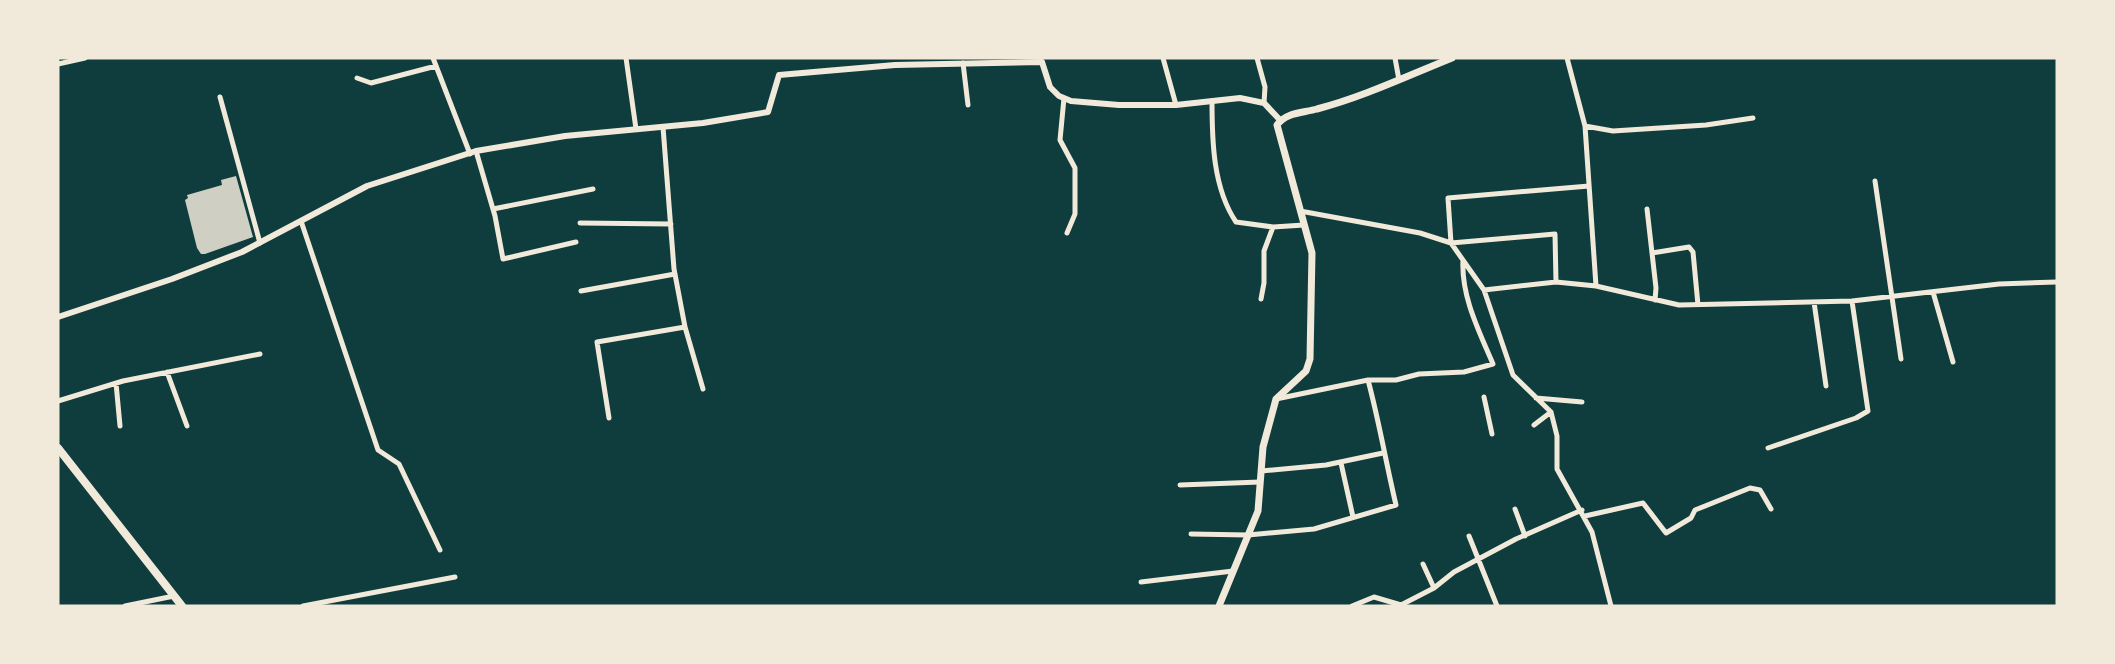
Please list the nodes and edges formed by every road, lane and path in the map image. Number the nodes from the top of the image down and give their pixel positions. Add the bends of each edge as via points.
1 (85, 58) edge
2 (432, 58) edge
3 (626, 58) edge
4 (1163, 58) edge
5 (1257, 58) edge
6 (1395, 58) edge
7 (1452, 58) edge
8 (1567, 58) edge
9 (1043, 60) edge
10 (963, 63) junction
11 (58, 64) edge
12 (436, 66) junction
13 (357, 78) dead end
14 (1399, 80) junction
15 (220, 97) dead end
16 (1065, 98) junction
17 (1212, 101) junction
18 (1264, 103) junction
19 (968, 105) dead end
20 (1176, 105) junction
21 (1753, 118) dead end
22 (1280, 120) junction
23 (1585, 126) junction
24 (663, 127) junction
25 (636, 129) junction
26 (473, 153) junction
27 (1875, 181) dead end
28 (1590, 186) junction
29 (593, 189) dead end
30 (493, 209) junction
31 (1647, 209) dead end
32 (1300, 211) junction
33 (301, 221) junction
34 (580, 222) dead end
35 (671, 224) junction
36 (1304, 225) junction
37 (1273, 227) junction
38 (1067, 233) dead end
39 (576, 242) dead end
40 (260, 243) junction
41 (1451, 243) junction
42 (1653, 253) junction
43 (1463, 260) junction
44 (675, 274) junction
45 (1556, 282) junction
46 (2057, 282) edge
47 (1596, 286) junction
48 (1484, 290) junction
49 (581, 291) dead end
50 (1933, 292) junction
51 (1891, 297) junction
52 (1261, 299) dead end
53 (1655, 300) junction
54 (1852, 301) junction
55 (1814, 302) junction
56 (1698, 305) junction
57 (58, 317) edge
58 (685, 327) junction
59 (260, 354) dead end
60 (1902, 359) dead end
61 (1953, 362) dead end
62 (167, 372) junction
63 (1368, 380) junction
64 (116, 383) junction
65 (1826, 386) dead end
66 (703, 389) dead end
67 (1484, 397) dead end
68 (1536, 398) junction
69 (1276, 399) junction
70 (58, 401) edge
71 (1582, 402) dead end
72 (1551, 412) junction
73 (609, 418) dead end
74 (1534, 425) dead end
75 (120, 426) dead end
76 (187, 426) dead end
77 (1492, 434) dead end
78 (58, 448) edge
79 (1768, 448) dead end
80 (1383, 453) junction
81 (61, 457) edge
82 (1341, 463) junction
83 (1261, 471) junction
84 (1260, 482) junction
85 (1180, 485) dead end
86 (1515, 509) dead end
87 (1772, 509) dead end
88 (1583, 513) junction
89 (1353, 517) junction
90 (1191, 534) dead end
91 (1248, 535) junction
92 (1469, 536) dead end
93 (1525, 536) junction
94 (440, 550) dead end
95 (1479, 559) junction
96 (1423, 564) dead end
97 (1233, 571) junction
98 (455, 577) dead end
99 (1141, 582) dead end
100 (1434, 588) junction
101 (174, 596) junction
102 (320, 605) edge
103 (125, 606) edge
104 (182, 606) edge
105 (303, 606) edge
106 (1219, 606) edge
107 (1352, 606) edge
108 (1497, 606) edge
109 (1611, 606) edge

1 - 11 street
2 - 12 street
3 - 25 street
4 - 20 street
5 - 18 street
6 - 14 street
7 - 14 main road
8 - 23 street
9 - 10 street
9 - 16 street via 1050,87
10 - 19 street
10 - 24 street via 779,75 768,112
12 - 13 street via 378,82
12 - 26 street
14 - 22 main road
15 - 40 street
16 - 20 street via 1082,103
16 - 38 street via 1060,139 1075,168 1076,214
17 - 18 street via 1240,98
17 - 20 street
17 - 37 street via 1212,143 1229,212 1236,222
18 - 22 street
21 - 23 street via 1613,131
22 - 32 main road via 1276,130
23 - 28 street
24 - 25 street
24 - 35 street
25 - 26 street
26 - 30 street
26 - 33 street via 367,186
27 - 51 street
28 - 41 street via 1448,198
28 - 47 street
29 - 30 street
30 - 39 street via 503,259
31 - 42 street
32 - 36 main road
32 - 41 street
33 - 40 street
33 - 94 street via 378,450 399,464
34 - 35 street
35 - 44 street
36 - 37 street
36 - 69 main road via 1312,253 1310,359 1306,371
37 - 52 street via 1264,251
40 - 57 street via 172,279
41 - 43 street
41 - 45 street via 1555,234
42 - 53 street
42 - 56 street via 1689,247
43 - 48 street
43 - 63 street via 1462,277 1493,364 1464,372
44 - 49 street
44 - 58 street
45 - 47 street
45 - 48 street
46 - 50 street
47 - 53 street
48 - 68 street via 1513,375
50 - 51 street
50 - 61 street
51 - 54 street
51 - 60 street
53 - 56 street
54 - 55 street
54 - 79 street via 1868,411
55 - 56 street
55 - 65 street
58 - 66 street
58 - 73 street via 597,342
59 - 62 street
62 - 64 street
62 - 76 street
63 - 69 street
63 - 80 street
64 - 70 street
64 - 75 street
67 - 77 street
68 - 71 street
68 - 72 street
69 - 83 main road
72 - 74 street
72 - 88 street via 1558,469
78 - 81 main road
80 - 82 street
80 - 89 street via 1396,505
81 - 101 main road
82 - 83 street
82 - 89 street
83 - 84 main road
84 - 85 street
84 - 91 main road via 1258,511
86 - 93 street
87 - 88 street via 1760,490 1750,488 1696,510 1666,533 1643,503
88 - 93 street
88 - 109 street
89 - 91 street via 1314,529
90 - 91 street
91 - 97 main road
92 - 95 street
93 - 95 street
95 - 100 street
95 - 108 street
96 - 100 street
97 - 99 street
97 - 106 main road
98 - 102 street
100 - 107 street via 1401,605 1374,597
101 - 103 street
101 - 104 main road
102 - 105 street

